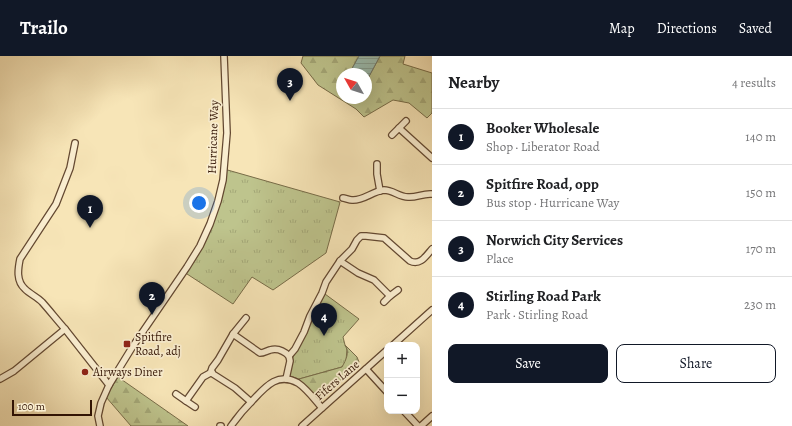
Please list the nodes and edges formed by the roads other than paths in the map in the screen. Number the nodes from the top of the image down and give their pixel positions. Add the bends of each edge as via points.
1 (224, 56) edge
2 (406, 121) dead end
3 (399, 128) junction
4 (392, 135) dead end
5 (75, 143) dead end
6 (432, 158) edge
7 (377, 164) dead end
8 (380, 191) junction
9 (432, 194) edge
10 (343, 198) dead end
11 (432, 249) edge
12 (340, 261) junction
13 (398, 290) dead end
14 (390, 296) junction
15 (384, 302) dead end
16 (432, 310) edge
17 (246, 318) dead end
18 (65, 329) junction
19 (233, 334) junction
20 (396, 342) edge
21 (384, 353) edge
22 (289, 356) junction
23 (366, 369) junction
24 (212, 372) junction
25 (0, 379) edge
26 (286, 379) junction
27 (109, 385) junction
28 (384, 389) edge
29 (176, 394) dead end
30 (186, 401) junction
31 (251, 402) junction
32 (195, 407) dead end
33 (322, 408) junction
34 (407, 414) edge
35 (432, 416) edge
36 (100, 426) edge
37 (231, 426) edge
38 (302, 426) edge
39 (418, 426) edge
40 (421, 426) edge

1 - 27 street, Hurricane Way via 226,148 223,180 212,216 200,246
2 - 3 street
3 - 4 street
3 - 6 street
5 - 18 street via 70,168 56,204 20,259 18,267 22,285 41,301
7 - 8 street via 375,175
8 - 9 street via 392,191 412,198
8 - 10 street via 360,199
11 - 12 street via 420,261 413,262 384,238 361,236
12 - 14 street via 374,280
12 - 22 street via 326,282 304,332
13 - 14 street
14 - 15 street
16 - 20 street
17 - 19 street
18 - 25 street via 14,371
18 - 27 street
19 - 22 street via 260,353 277,349
19 - 24 street
21 - 23 street, Fifers Lane
22 - 26 street
23 - 28 street
23 - 33 street, Fifers Lane
24 - 30 street via 203,377
24 - 31 street
26 - 31 street via 269,384
26 - 33 street via 303,388
27 - 36 street, Hurricane Way via 98,416
29 - 30 street
30 - 32 street
31 - 37 street
33 - 38 street, Fifers Lane
34 - 39 street
35 - 40 street

